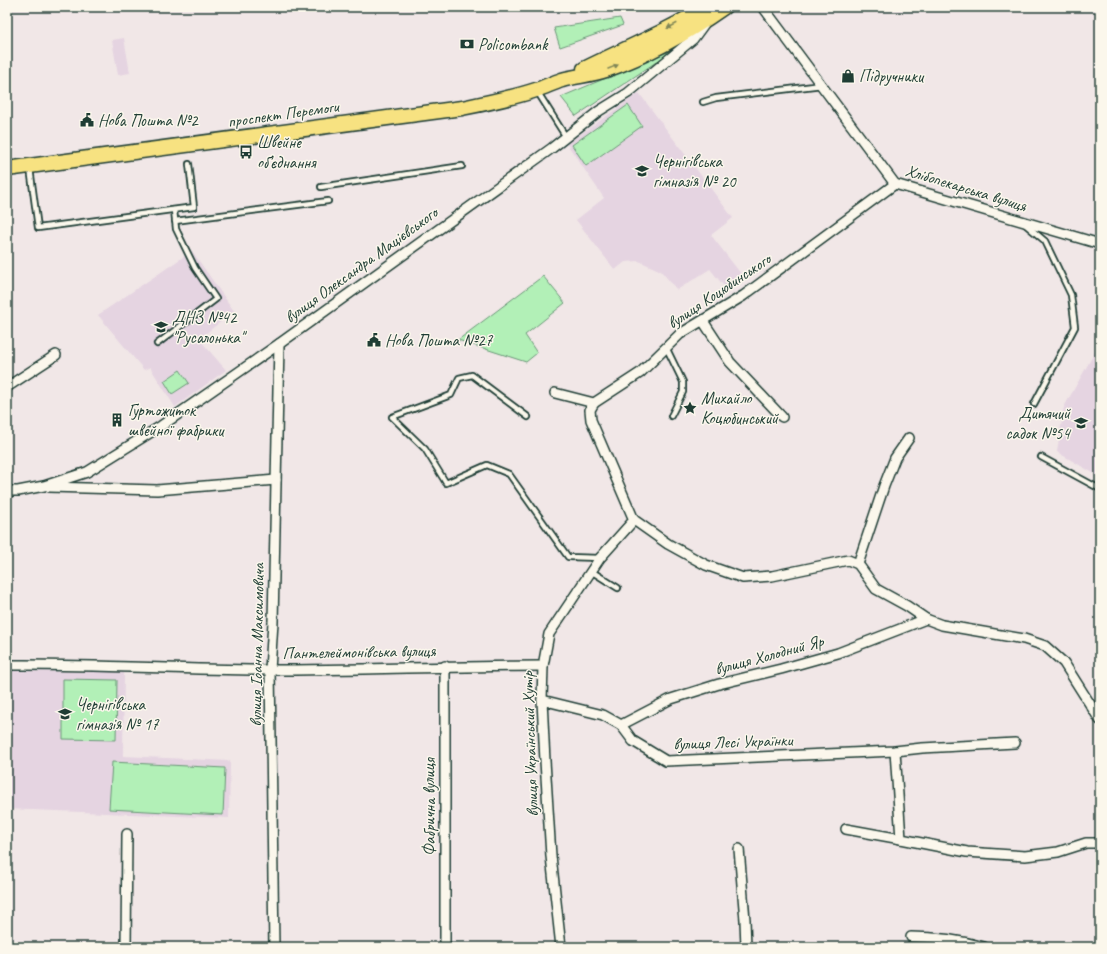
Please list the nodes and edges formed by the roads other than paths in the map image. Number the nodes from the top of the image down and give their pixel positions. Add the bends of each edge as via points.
1 (724, 7) edge
2 (763, 7) edge
3 (707, 13) edge
4 (822, 85) junction
5 (536, 90) junction
6 (703, 102) dead end
7 (566, 137) junction
8 (190, 164) dead end
9 (30, 166) junction
10 (462, 166) dead end
11 (7, 169) edge
12 (895, 184) junction
13 (321, 187) dead end
14 (328, 201) dead end
15 (174, 210) junction
16 (175, 220) junction
17 (1022, 222) junction
18 (1100, 244) edge
19 (703, 321) junction
20 (157, 344) dead end
21 (279, 344) junction
22 (666, 347) junction
23 (56, 355) dead end
24 (7, 387) edge
25 (555, 393) dead end
26 (594, 403) junction
27 (1034, 404) dead end
28 (671, 416) dead end
29 (528, 417) dead end
30 (782, 417) dead end
31 (909, 438) dead end
32 (1041, 456) dead end
33 (276, 480) junction
34 (44, 486) junction
35 (1100, 489) edge
36 (7, 491) edge
37 (634, 520) junction
38 (600, 558) junction
39 (858, 564) junction
40 (591, 571) junction
41 (618, 588) dead end
42 (926, 619) junction
43 (7, 665) edge
44 (445, 666) junction
45 (543, 666) junction
46 (270, 670) junction
47 (542, 700) junction
48 (1100, 720) edge
49 (621, 725) junction
50 (1015, 743) dead end
51 (895, 751) junction
52 (846, 829) dead end
53 (127, 834) dead end
54 (901, 839) junction
55 (1100, 843) edge
56 (739, 849) dead end
57 (911, 937) dead end
58 (126, 947) edge
59 (274, 947) edge
60 (445, 947) edge
61 (561, 947) edge
62 (746, 947) edge
63 (984, 947) edge

1 - 3 main road, проспект Перемоги
2 - 4 street, Хлібопекарська вулиця
3 - 5 main road, проспект Перемоги via 677,38 631,60 605,71 562,80
3 - 7 street, вулиця Олександра Мацієвського via 693,39 628,93 599,111
4 - 6 lane via 716,98
4 - 12 street, Хлібопекарська вулиця
5 - 7 lane
5 - 9 main road, проспект Перемоги via 462,108
7 - 21 street, вулиця Олександра Мацієвського
8 - 15 lane via 194,207
9 - 11 main road, проспект Перемоги
9 - 15 lane via 38,228
10 - 13 lane
12 - 17 street, Хлібопекарська вулиця
12 - 19 street, вулиця Коцюбинського via 743,296
14 - 16 lane
15 - 16 lane
16 - 20 lane via 176,229 195,268 216,299
17 - 18 street, Хлібопекарська вулиця
17 - 27 lane via 1045,241 1071,295 1075,327
19 - 22 street, вулиця Коцюбинського via 680,334
19 - 30 street via 730,362
21 - 33 street, вулиця Іоанна Максимовича
21 - 34 street, вулиця Олександра Мацієвського via 161,426 87,472
22 - 26 street, вулиця Коцюбинського via 640,373
22 - 28 lane via 683,382 683,392
23 - 24 street
25 - 26 street
26 - 37 street via 590,410 591,420
29 - 38 lane via 472,375 459,378 450,395 392,417 426,449 446,484 488,465 509,474 568,557
31 - 39 street via 895,458
32 - 35 lane
33 - 34 street via 157,490
33 - 46 street, вулиця Іоанна Максимовича
34 - 36 street, вулиця Олександра Мацієвського
37 - 38 street, вулиця Український Хутір
37 - 39 street via 687,555 706,565 743,578 772,576 848,560
38 - 40 street, вулиця Український Хутір
39 - 42 street via 876,589
40 - 41 lane
40 - 45 street, вулиця Український Хутір via 548,634
42 - 48 street via 942,625 1024,639 1045,646 1064,663
42 - 49 street, вулиця Холодний Яр via 838,653 671,699
43 - 46 street, Пантелеймонівська вулиця
44 - 45 street, Пантелеймонівська вулиця
44 - 46 street, Пантелеймонівська вулиця
44 - 60 street, Фабрична вулиця
45 - 47 street, вулиця Український Хутір
46 - 59 street, вулиця Іоанна Максимовича
47 - 49 street, вулиця Лесі Українки via 603,715
47 - 61 street, вулиця Український Хутір via 551,856
49 - 51 street, вулиця Лесі Українки via 633,741 666,761
50 - 51 street, вулиця Лесі Українки
51 - 54 street
52 - 54 street
53 - 58 street
54 - 55 street via 967,852 1025,856 1058,852 1086,843
56 - 62 street
57 - 63 street via 968,942

